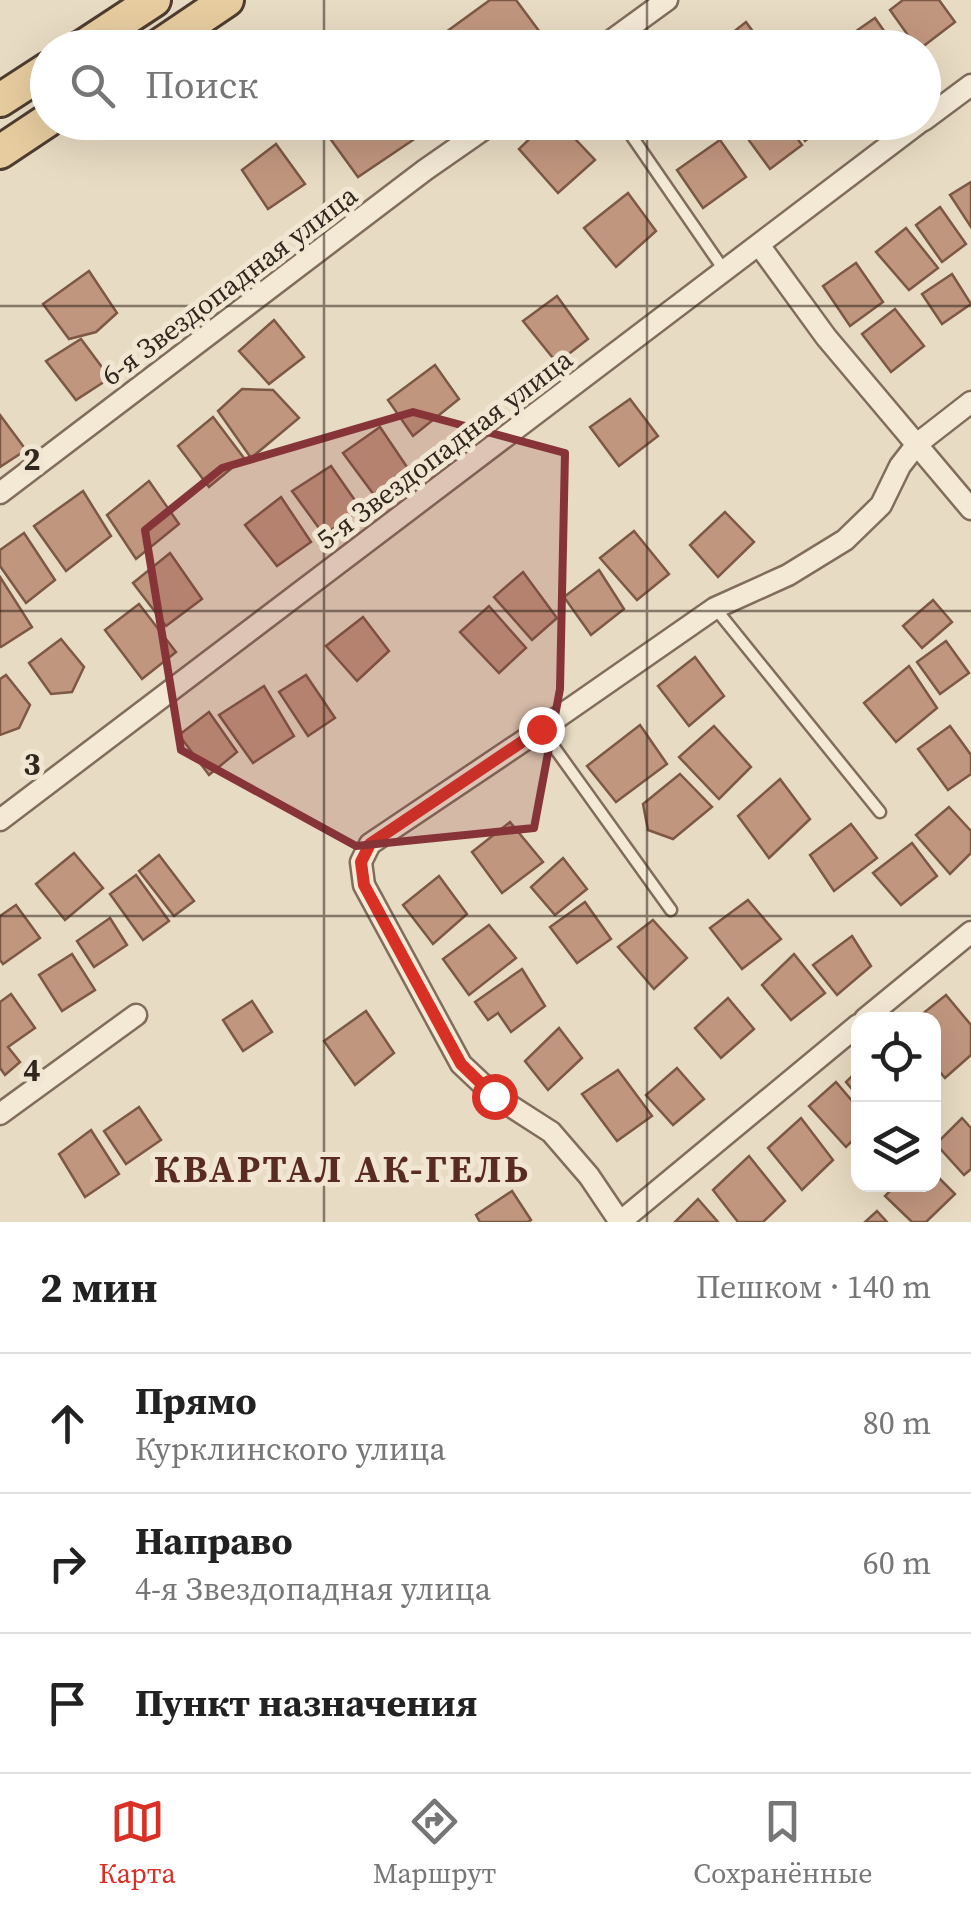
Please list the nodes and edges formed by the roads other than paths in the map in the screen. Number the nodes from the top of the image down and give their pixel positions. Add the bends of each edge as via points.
1 (154, 0) edge
2 (227, 0) edge
3 (666, 0) edge
4 (108, 30) edge
5 (183, 30) edge
6 (625, 30) edge
7 (30, 81) edge
8 (971, 84) edge
9 (0, 100) edge
10 (941, 107) edge
11 (30, 132) edge
12 (468, 140) edge
13 (634, 140) edge
14 (897, 140) edge
15 (0, 152) edge
16 (759, 245) junction
17 (724, 271) junction
18 (971, 402) edge
19 (917, 444) junction
20 (0, 493) edge
21 (971, 509) edge
22 (715, 608) junction
23 (541, 729) junction
24 (880, 812) dead end
25 (0, 820) edge
26 (671, 910) dead end
27 (971, 932) edge
28 (874, 1012) edge
29 (136, 1016) dead end
30 (851, 1030) edge
31 (0, 1114) edge
32 (620, 1222) edge

1 - 4 main road
2 - 5 main road
3 - 6 street
7 - 9 main road
8 - 10 street, 5-я Звездопадная улица
11 - 15 main road
12 - 20 street, 6-я Звездопадная улица
13 - 17 lane
14 - 16 street, 5-я Звездопадная улица
16 - 17 street, 5-я Звездопадная улица
16 - 19 street
17 - 25 street, 5-я Звездопадная улица
18 - 19 street
19 - 21 street
19 - 22 street via 881,505 845,540
22 - 23 street
22 - 24 lane
23 - 26 lane
23 - 32 street via 370,844 361,862 364,885 461,1064 494,1096 552,1132
27 - 28 street
29 - 31 street
30 - 32 street

